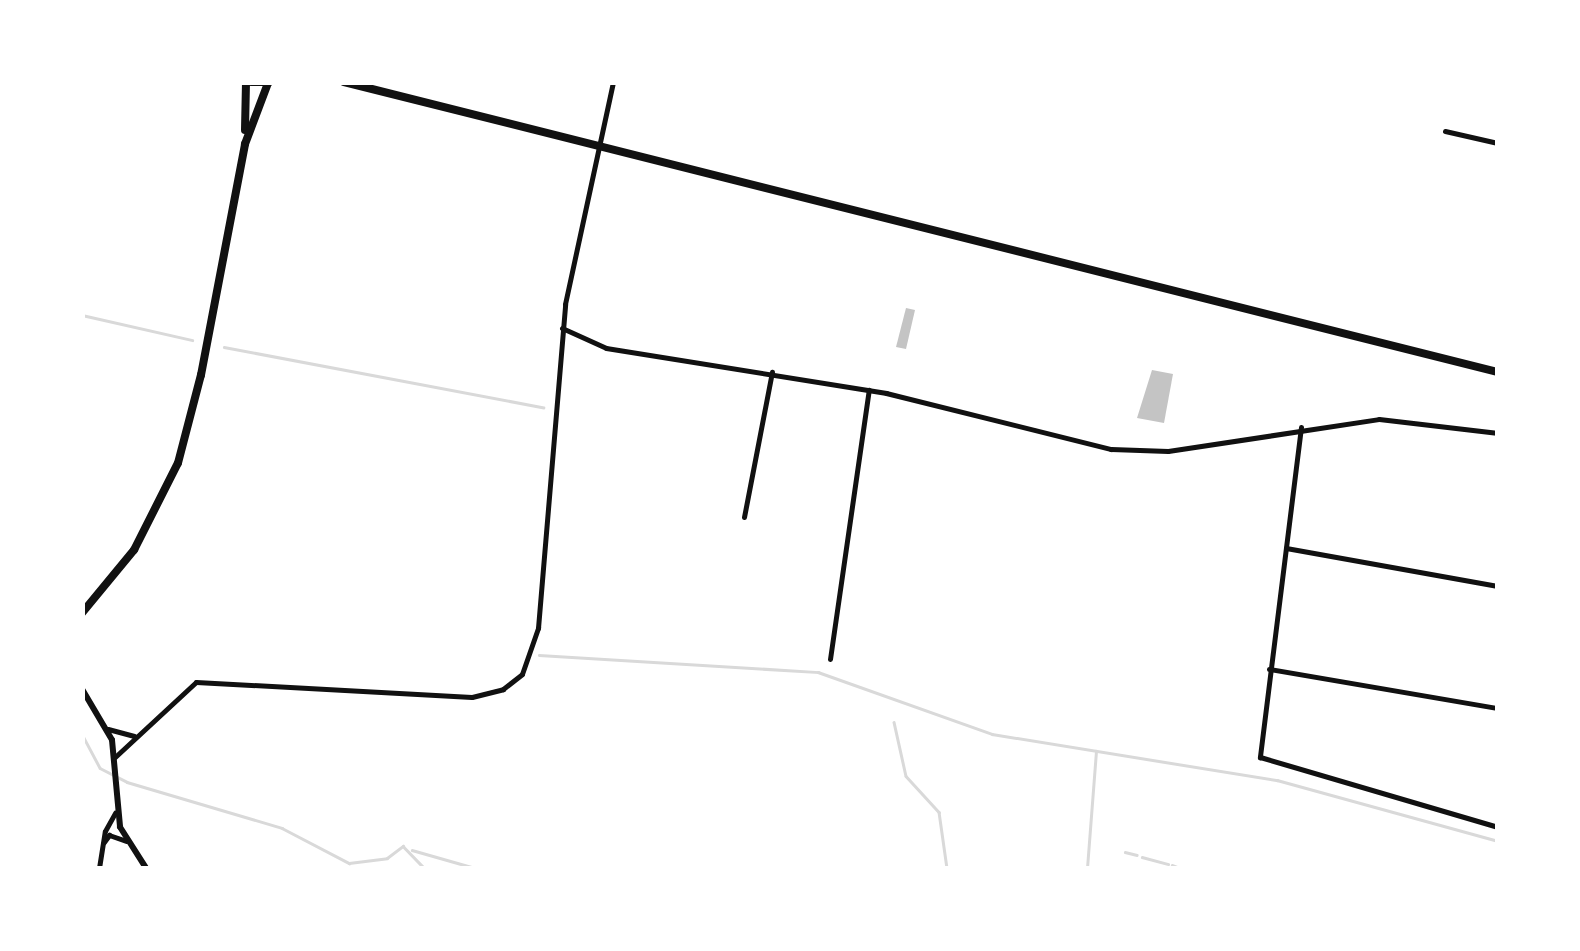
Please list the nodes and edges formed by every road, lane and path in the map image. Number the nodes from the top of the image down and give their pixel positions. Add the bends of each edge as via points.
1 (248, 82) edge
2 (344, 82) edge
3 (613, 82) edge
4 (268, 83) edge
5 (1445, 130) dead end
6 (1498, 143) edge
7 (245, 144) junction
8 (600, 147) junction
9 (562, 328) junction
10 (772, 372) junction
11 (1498, 372) edge
12 (869, 390) junction
13 (1301, 427) junction
14 (1498, 433) edge
15 (744, 517) dead end
16 (1286, 548) junction
17 (1498, 586) edge
18 (82, 610) edge
19 (830, 659) dead end
20 (1269, 669) junction
21 (84, 692) edge
22 (1498, 708) edge
23 (108, 728) junction
24 (138, 735) junction
25 (115, 758) junction
26 (116, 814) junction
27 (1498, 827) edge
28 (126, 842) junction
29 (102, 844) junction
30 (99, 868) edge
31 (146, 868) edge

1 - 4 main road
1 - 7 main road
2 - 8 main road
3 - 8 street
4 - 7 main road
5 - 6 street
7 - 18 main road via 185,440 156,514
8 - 9 street
8 - 11 main road
9 - 10 street via 606,348
9 - 24 street via 537,639 513,683 472,697 206,680 186,687
10 - 12 street
10 - 15 street
12 - 13 street via 1062,440 1132,451
12 - 19 street
13 - 14 street via 1400,418
13 - 16 street
16 - 17 street
16 - 20 street
20 - 22 street
20 - 27 street via 1260,757
21 - 23 main road
23 - 24 street
23 - 25 main road
24 - 25 street
25 - 26 main road
26 - 28 main road
26 - 29 street
28 - 29 street via 109,834
28 - 31 main road
29 - 30 street

